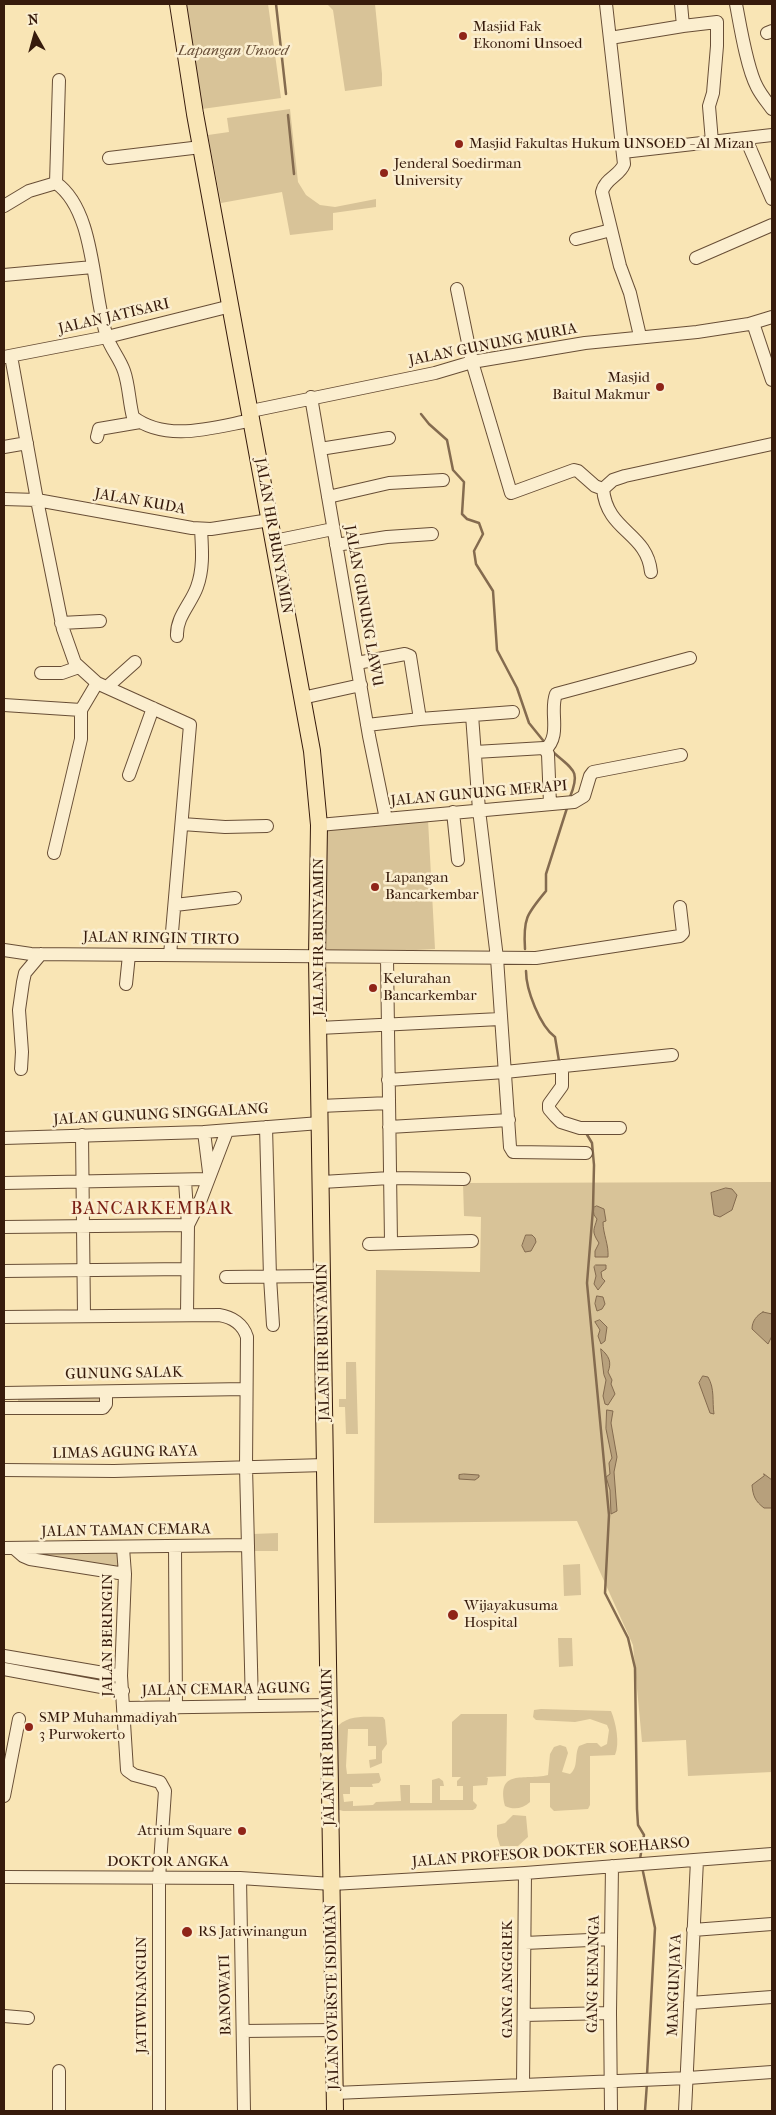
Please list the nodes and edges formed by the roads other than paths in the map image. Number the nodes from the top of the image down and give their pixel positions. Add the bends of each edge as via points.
1 (178, 4) edge
2 (606, 4) edge
3 (681, 4) edge
4 (736, 4) edge
5 (683, 26) junction
6 (610, 38) junction
7 (59, 80) dead end
8 (772, 109) edge
9 (772, 135) edge
10 (746, 139) junction
11 (712, 142) junction
12 (202, 147) junction
13 (623, 152) junction
14 (109, 158) dead end
15 (56, 183) junction
16 (772, 199) edge
17 (4, 206) edge
18 (772, 224) edge
19 (611, 230) junction
20 (576, 239) dead end
21 (696, 258) dead end
22 (93, 267) junction
23 (4, 275) edge
24 (457, 289) dead end
25 (231, 306) junction
26 (772, 317) edge
27 (753, 323) junction
28 (640, 336) junction
29 (106, 337) junction
30 (8, 357) edge
31 (472, 362) junction
32 (772, 380) edge
33 (311, 397) junction
34 (252, 415) junction
35 (140, 422) junction
36 (98, 437) dead end
37 (389, 438) dead end
38 (27, 443) junction
39 (772, 444) edge
40 (4, 447) edge
41 (320, 448) junction
42 (443, 480) dead end
43 (603, 489) junction
44 (328, 497) junction
45 (4, 499) edge
46 (37, 500) junction
47 (270, 520) junction
48 (201, 529) junction
49 (333, 529) junction
50 (432, 534) dead end
51 (274, 541) junction
52 (336, 545) junction
53 (651, 572) dead end
54 (100, 621) dead end
55 (61, 623) junction
56 (177, 636) dead end
57 (690, 658) dead end
58 (135, 662) dead end
59 (357, 663) junction
60 (79, 667) junction
61 (42, 673) dead end
62 (102, 685) junction
63 (361, 685) junction
64 (302, 698) junction
65 (4, 706) edge
66 (153, 708) junction
67 (81, 710) junction
68 (513, 712) dead end
69 (472, 715) junction
70 (420, 719) junction
71 (367, 725) junction
72 (547, 748) junction
73 (475, 752) junction
74 (681, 755) dead end
75 (129, 775) dead end
76 (550, 804) junction
77 (479, 810) junction
78 (453, 812) junction
79 (386, 819) junction
80 (182, 824) junction
81 (267, 826) dead end
82 (319, 826) junction
83 (54, 853) dead end
84 (458, 860) dead end
85 (235, 898) dead end
86 (175, 905) junction
87 (680, 907) dead end
88 (4, 950) edge
89 (41, 954) junction
90 (129, 955) junction
91 (170, 955) junction
92 (317, 957) junction
93 (387, 958) junction
94 (497, 958) junction
95 (126, 984) dead end
96 (500, 1019) junction
97 (388, 1025) junction
98 (319, 1028) junction
99 (672, 1055) dead end
100 (562, 1066) junction
101 (20, 1070) dead end
102 (505, 1072) junction
103 (388, 1080) junction
104 (389, 1103) junction
105 (320, 1106) junction
106 (509, 1120) junction
107 (320, 1123) junction
108 (266, 1127) junction
109 (389, 1127) junction
110 (620, 1128) dead end
111 (227, 1130) junction
112 (204, 1132) junction
113 (82, 1135) junction
114 (4, 1138) edge
115 (586, 1153) dead end
116 (208, 1177) junction
117 (390, 1178) junction
118 (464, 1179) dead end
119 (185, 1181) junction
120 (83, 1182) junction
121 (322, 1182) junction
122 (4, 1183) edge
123 (188, 1224) junction
124 (84, 1226) junction
125 (4, 1227) edge
126 (472, 1241) dead end
127 (391, 1242) junction
128 (369, 1244) dead end
129 (187, 1269) junction
130 (84, 1270) junction
131 (4, 1271) edge
132 (323, 1276) junction
133 (226, 1277) dead end
134 (270, 1277) junction
135 (188, 1314) junction
136 (84, 1316) junction
137 (4, 1317) edge
138 (273, 1325) dead end
139 (245, 1390) junction
140 (106, 1392) junction
141 (4, 1393) edge
142 (4, 1408) edge
143 (325, 1465) junction
144 (246, 1467) junction
145 (4, 1470) edge
146 (248, 1545) junction
147 (175, 1547) junction
148 (9, 1548) edge
149 (122, 1548) junction
150 (125, 1574) junction
151 (4, 1656) edge
152 (25, 1667) junction
153 (4, 1669) edge
154 (121, 1676) junction
155 (84, 1678) junction
156 (123, 1691) junction
157 (329, 1705) junction
158 (252, 1706) junction
159 (124, 1708) junction
160 (176, 1708) junction
161 (19, 1719) dead end
162 (4, 1796) edge
163 (772, 1854) edge
164 (697, 1860) junction
165 (612, 1866) junction
166 (525, 1873) junction
167 (4, 1877) edge
168 (159, 1878) junction
169 (240, 1878) junction
170 (332, 1884) junction
171 (772, 1924) edge
172 (693, 1930) junction
173 (611, 1940) junction
174 (525, 1943) junction
175 (772, 1997) edge
176 (690, 2003) junction
177 (610, 2013) junction
178 (524, 2015) junction
179 (4, 2016) edge
180 (28, 2018) dead end
181 (243, 2030) junction
182 (333, 2030) junction
183 (59, 2071) dead end
184 (772, 2072) edge
185 (688, 2078) junction
186 (610, 2082) junction
187 (523, 2086) junction
188 (335, 2093) junction
189 (59, 2111) edge
190 (159, 2111) edge
191 (244, 2111) edge
192 (334, 2111) edge
193 (611, 2111) edge
194 (685, 2111) edge

1 - 12 main road, JALAN HR BUNYAMIN
2 - 6 street
3 - 5 street
4 - 8 street via 756,86
5 - 6 street
5 - 11 street via 715,21 718,25 713,93 709,106
6 - 13 street
7 - 15 street
9 - 10 street
10 - 11 street
10 - 16 street
11 - 13 street
12 - 14 street
12 - 25 main road, JALAN HR BUNYAMIN
13 - 19 street via 623,167 605,182 602,192
15 - 17 street via 29,191
15 - 22 street via 76,204
18 - 21 street
19 - 20 street
19 - 28 street
22 - 23 street
22 - 29 street
24 - 31 street
25 - 29 street, JALAN JATISARI
25 - 34 main road, JALAN HR BUNYAMIN
26 - 27 street, JALAN GUNUNG MURIA
27 - 28 street, JALAN GUNUNG MURIA via 697,332
27 - 32 street
28 - 31 street, JALAN GUNUNG MURIA
29 - 30 street, JALAN JATISARI
29 - 35 street via 125,373 133,417
30 - 38 street
31 - 33 street, JALAN GUNUNG MURIA via 436,373
31 - 43 street via 512,493 574,470
33 - 34 street, JALAN GUNUNG MURIA
33 - 41 street, JALAN GUNUNG LAWU
34 - 35 street, JALAN GUNUNG MURIA via 182,432 163,432
34 - 47 main road, JALAN HR BUNYAMIN
35 - 36 street via 99,429
37 - 41 street
38 - 40 street
38 - 46 street
39 - 43 street via 626,476 613,480
41 - 44 street, JALAN GUNUNG LAWU
42 - 44 street via 389,483
43 - 53 street via 614,519 645,549
44 - 49 street, JALAN GUNUNG LAWU
45 - 46 street, JALAN KUDA
46 - 48 street, JALAN KUDA
46 - 55 street
47 - 48 street, JALAN KUDA
47 - 51 main road, JALAN HR BUNYAMIN
48 - 56 street via 203,563 190,604 178,620
49 - 51 street
49 - 52 street, JALAN GUNUNG LAWU
50 - 52 street
51 - 64 main road, JALAN HR BUNYAMIN
52 - 59 street, JALAN GUNUNG LAWU
54 - 55 street
55 - 60 street via 68,650
57 - 72 street via 556,694 553,737
58 - 62 street
59 - 63 street, JALAN GUNUNG LAWU
59 - 70 street via 406,654 410,656
60 - 61 street
60 - 62 street
62 - 66 street
62 - 67 street
63 - 64 street
63 - 71 street, JALAN GUNUNG LAWU
64 - 82 main road, JALAN HR BUNYAMIN via 312,752
65 - 67 street
66 - 75 street
66 - 80 street via 190,725
67 - 83 street via 81,739
68 - 69 street
69 - 70 street
69 - 73 street
70 - 71 street
71 - 79 street, JALAN GUNUNG LAWU
72 - 73 street
72 - 76 street
73 - 77 street
74 - 76 street, JALAN GUNUNG MERAPI via 600,770 590,776 580,800
76 - 77 street, JALAN GUNUNG MERAPI
77 - 78 street, JALAN GUNUNG MERAPI
77 - 94 street
78 - 79 street, JALAN GUNUNG MERAPI
78 - 84 street
79 - 82 street, JALAN GUNUNG MERAPI
80 - 81 street
80 - 86 street
82 - 92 main road, JALAN HR BUNYAMIN
85 - 86 street
86 - 91 street
87 - 94 street, JALAN RINGIN TIRTO via 683,933 680,936 536,958
88 - 89 street, JALAN RINGIN TIRTO
89 - 90 street, JALAN RINGIN TIRTO
89 - 101 street via 25,973 22,982
90 - 91 street, JALAN RINGIN TIRTO
90 - 95 street
91 - 92 street, JALAN RINGIN TIRTO
92 - 93 street, JALAN RINGIN TIRTO
92 - 98 main road, JALAN HR BUNYAMIN
93 - 94 street, JALAN RINGIN TIRTO
93 - 97 street
94 - 96 street
96 - 97 street
96 - 102 street
97 - 98 street
97 - 103 street
98 - 105 main road, JALAN HR BUNYAMIN
99 - 100 street
100 - 102 street
100 - 110 street via 562,1086 549,1104 555,1116 561,1122 580,1128
102 - 103 street
102 - 106 street
103 - 104 street
104 - 105 street
104 - 109 street
105 - 107 main road, JALAN HR BUNYAMIN
106 - 109 street
106 - 115 street via 512,1152
107 - 108 street, JALAN GUNUNG SINGGALANG
107 - 121 main road, JALAN HR BUNYAMIN
108 - 111 street, JALAN GUNUNG SINGGALANG
108 - 134 street
109 - 117 street
111 - 112 street, JALAN GUNUNG SINGGALANG
111 - 116 street
112 - 113 street, JALAN GUNUNG SINGGALANG
112 - 116 street
113 - 114 street, JALAN GUNUNG SINGGALANG
113 - 120 street
116 - 119 street
116 - 123 street
117 - 118 street
117 - 121 street
117 - 127 street
119 - 120 street
119 - 123 street
120 - 122 street
120 - 124 street
121 - 132 main road, JALAN HR BUNYAMIN
123 - 124 street
123 - 129 street
124 - 125 street
124 - 130 street
126 - 127 street
127 - 128 street
129 - 130 street
129 - 135 street
130 - 131 street
130 - 136 street
132 - 134 street
132 - 143 main road, JALAN HR BUNYAMIN
133 - 134 street
134 - 138 street
135 - 136 street
135 - 139 street via 225,1316 244,1328 247,1337
136 - 137 street
139 - 140 street, GUNUNG SALAK
139 - 144 street
140 - 141 street, GUNUNG SALAK
140 - 142 street via 103,1408
143 - 144 street, LIMAS AGUNG RAYA
143 - 157 main road, JALAN HR BUNYAMIN
144 - 145 street, LIMAS AGUNG RAYA
144 - 146 street
146 - 147 street, JALAN TAMAN CEMARA
146 - 158 street
147 - 149 street, JALAN TAMAN CEMARA
147 - 160 street
148 - 149 street, JALAN TAMAN CEMARA
148 - 150 street via 30,1560
149 - 150 street, JALAN BERINGIN
150 - 154 street, JALAN BERINGIN
151 - 152 street
152 - 153 street
152 - 155 street
154 - 155 street
154 - 156 street, JALAN BERINGIN
155 - 156 street
156 - 159 street, JALAN BERINGIN
157 - 158 street, JALAN CEMARA AGUNG
157 - 170 main road, JALAN HR BUNYAMIN
158 - 160 street, JALAN CEMARA AGUNG
159 - 160 street, JALAN CEMARA AGUNG
159 - 168 street, JALAN BERINGIN via 127,1770 160,1782 164,1791
161 - 162 street
163 - 164 street, JALAN PROFESOR DOKTER SOEHARSO
164 - 165 street, JALAN PROFESOR DOKTER SOEHARSO
164 - 172 street, MANGUNJAYA
165 - 166 street, JALAN PROFESOR DOKTER SOEHARSO
165 - 173 street, GANG KENANGA
166 - 170 street, JALAN PROFESOR DOKTER SOEHARSO
166 - 174 street, GANG ANGGREK
167 - 168 street, DOKTOR ANGKA
168 - 169 street, DOKTOR ANGKA
168 - 190 street, JATIWINANGUN
169 - 170 street, DOKTOR ANGKA
169 - 181 street, BANOWATI
170 - 182 main road, JALAN OVERSTE ISDIMAN
171 - 172 street
172 - 176 street, MANGUNJAYA
173 - 174 street
173 - 177 street, GANG KENANGA
174 - 178 street, GANG ANGGREK
175 - 176 street
176 - 185 street, MANGUNJAYA
177 - 178 street
177 - 186 street, GANG KENANGA
178 - 187 street, GANG ANGGREK
179 - 180 street
181 - 182 street
181 - 191 street, BANOWATI
182 - 188 main road, JALAN OVERSTE ISDIMAN
183 - 189 street
184 - 185 street
185 - 186 street
185 - 194 street, MANGUNJAYA
186 - 187 street
186 - 193 street, GANG KENANGA
187 - 188 street
188 - 192 main road, JALAN OVERSTE ISDIMAN

